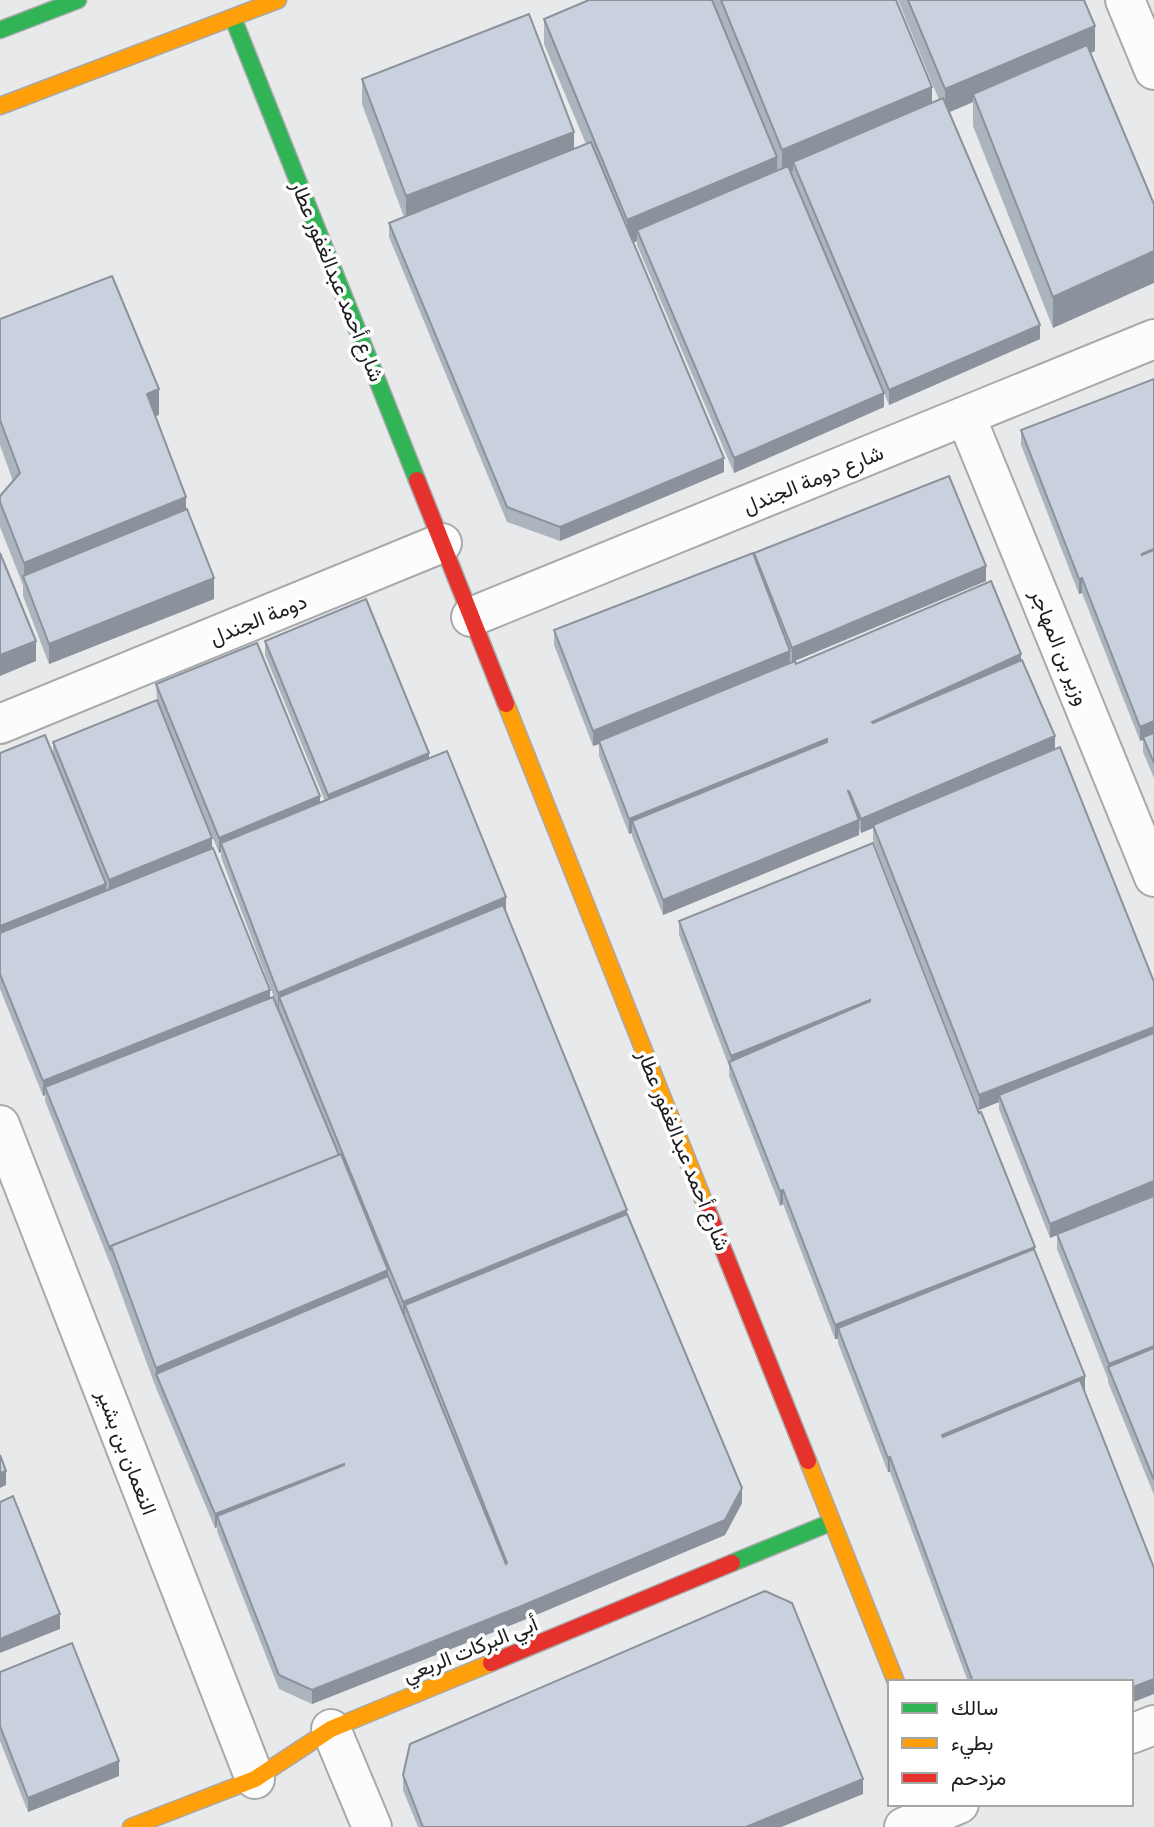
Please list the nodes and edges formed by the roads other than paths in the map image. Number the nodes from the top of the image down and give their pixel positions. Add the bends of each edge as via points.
1 (78, 0) edge
2 (278, 0) edge
3 (1125, 0) edge
4 (233, 18) junction
5 (0, 30) edge
6 (1154, 69) edge
7 (0, 106) edge
8 (1154, 339) edge
9 (966, 417) junction
10 (442, 543) junction
11 (471, 617) junction
12 (0, 724) edge
13 (1154, 877) edge
14 (0, 1125) edge
15 (832, 1522) junction
16 (895, 1680) edge
17 (1154, 1725) edge
18 (331, 1729) junction
19 (1133, 1733) edge
20 (255, 1779) junction
21 (951, 1811) edge
22 (131, 1827) edge
23 (372, 1827) edge
24 (904, 1827) edge

1 - 5 street
2 - 4 street
3 - 6 street
4 - 7 street
4 - 10 street, شارع أحمد عبدالغفور عطار
8 - 9 street, شارع دومة الجندل
9 - 11 street, شارع دومة الجندل
9 - 13 street, وزير بن المهاجر
10 - 11 street
10 - 12 street, دومة الجندل
11 - 15 street, شارع أحمد عبدالغفور عطار
14 - 20 street, النعمان بن بشير
15 - 16 street, شارع أحمد عبدالغفور عطار
15 - 18 street, أبي البركات الربعي
17 - 19 street
18 - 20 street, أبي البركات الربعي
18 - 23 street
20 - 22 street, أبي البركات الربعي
21 - 24 street

